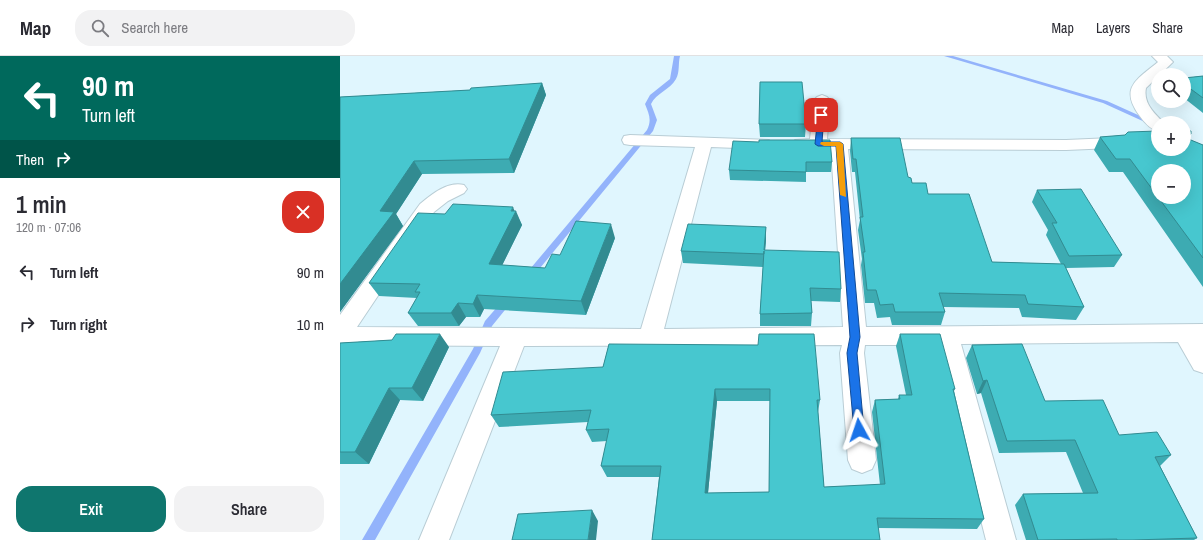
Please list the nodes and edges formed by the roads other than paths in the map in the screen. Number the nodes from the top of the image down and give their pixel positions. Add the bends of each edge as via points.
1 (1159, 56) edge
2 (822, 100) dead end
3 (1151, 119) edge
4 (630, 140) dead end
5 (704, 143) junction
6 (1112, 143) edge
7 (829, 144) junction
8 (458, 189) dead end
9 (1193, 333) edge
10 (340, 335) edge
11 (947, 336) junction
12 (507, 337) junction
13 (855, 337) junction
14 (650, 338) junction
15 (1203, 364) edge
16 (862, 460) dead end
17 (434, 540) edge
18 (1001, 540) edge

1 - 3 street via 1166,62 1137,89 1137,96
2 - 7 street
4 - 5 street
5 - 7 street
5 - 14 street
6 - 7 street
7 - 13 street
8 - 10 street via 441,197 427,208
9 - 11 street
9 - 15 street
10 - 12 street
11 - 13 street
11 - 18 street
12 - 14 street
12 - 17 street
13 - 14 street
13 - 16 street via 852,353

